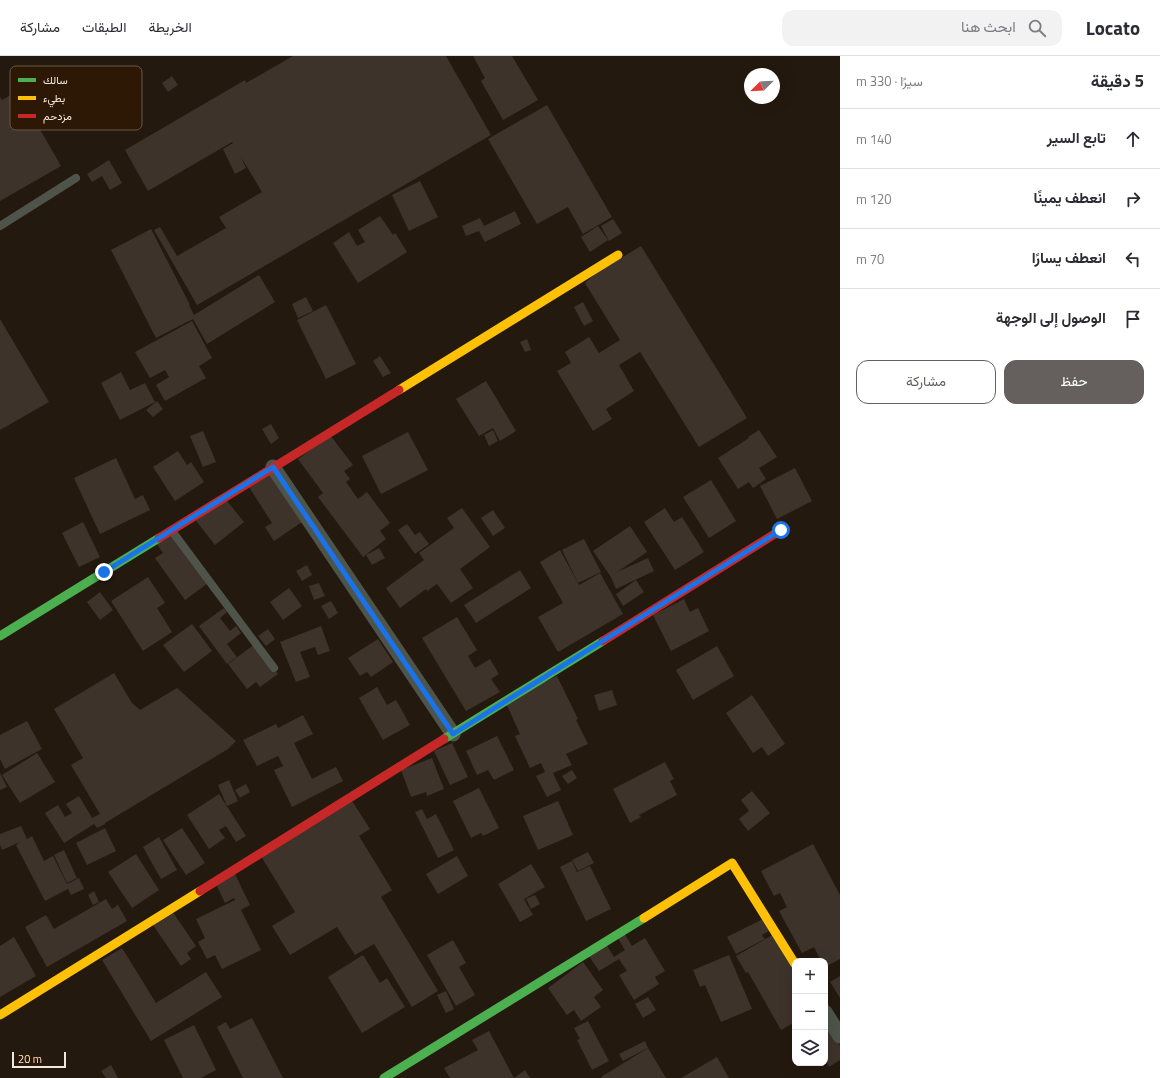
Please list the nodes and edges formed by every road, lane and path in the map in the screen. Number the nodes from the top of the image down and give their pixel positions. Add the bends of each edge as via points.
1 (76, 178) dead end
2 (0, 226) edge
3 (618, 255) dead end
4 (273, 467) junction
5 (171, 530) junction
6 (781, 530) dead end
7 (0, 636) edge
8 (274, 668) dead end
9 (453, 734) junction
10 (792, 959) edge
11 (0, 1015) edge
12 (828, 1017) edge
13 (840, 1036) edge
14 (384, 1078) edge

1 - 2 lane
3 - 4 street
4 - 5 street
4 - 9 street
5 - 7 street
5 - 8 lane
6 - 9 street
9 - 11 street
10 - 14 street via 732,863
12 - 13 street

